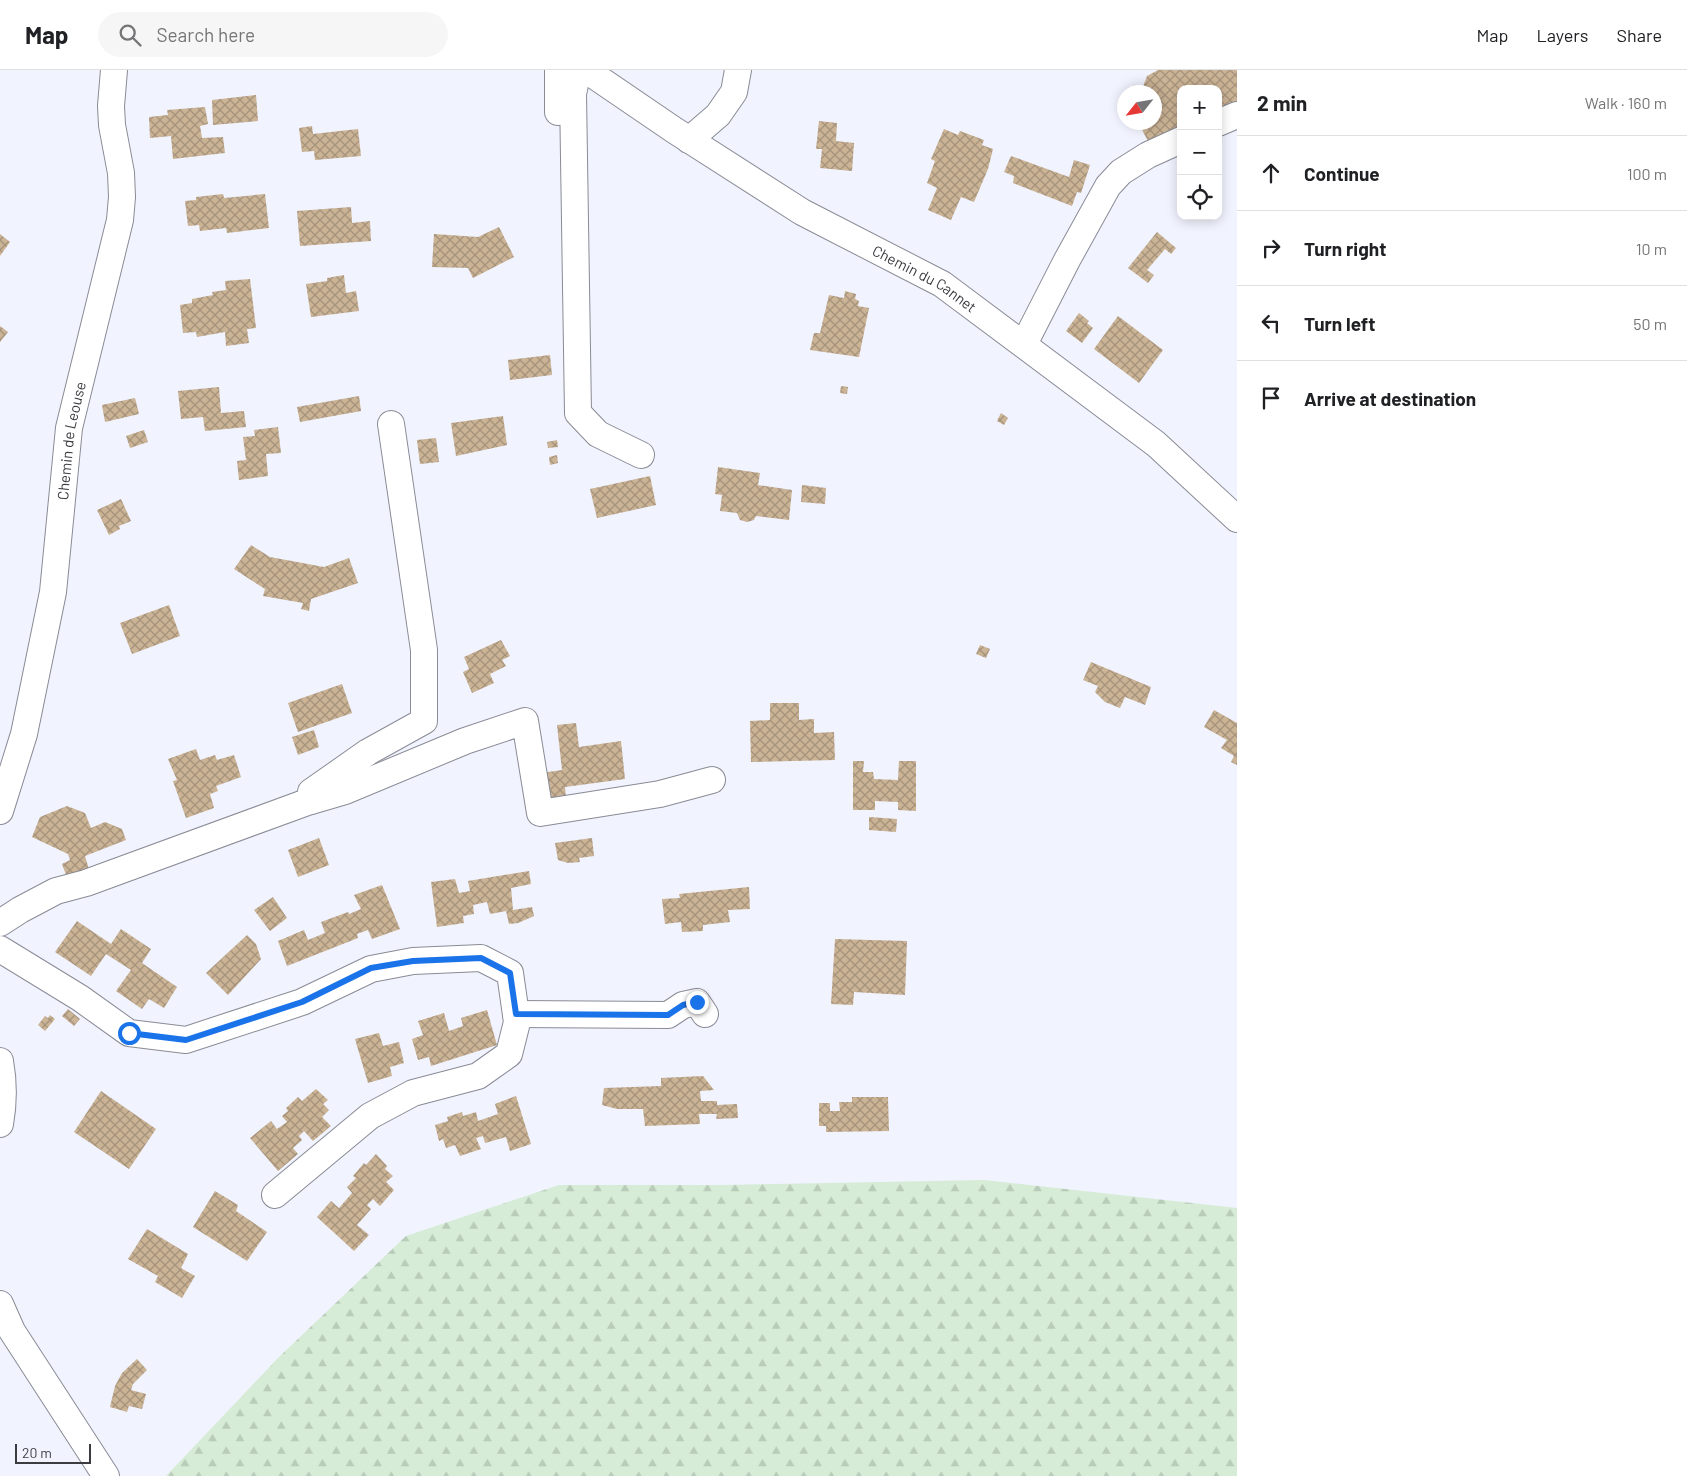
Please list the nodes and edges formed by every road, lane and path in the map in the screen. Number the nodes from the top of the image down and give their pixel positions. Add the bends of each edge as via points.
1 (114, 70) edge
2 (558, 70) edge
3 (578, 70) edge
4 (586, 70) edge
5 (738, 70) edge
6 (1237, 115) edge
7 (1222, 121) edge
8 (689, 140) junction
9 (1177, 142) edge
10 (1024, 344) junction
11 (561, 408) dead end
12 (391, 424) dead end
13 (641, 455) dead end
14 (1237, 519) edge
15 (712, 780) dead end
16 (310, 802) junction
17 (0, 812) edge
18 (0, 923) edge
19 (0, 949) edge
20 (516, 1014) junction
21 (705, 1014) dead end
22 (0, 1061) edge
23 (0, 1124) edge
24 (276, 1194) dead end
25 (0, 1304) edge
26 (106, 1476) edge

1 - 17 street, Chemin de Leouse via 111,106 122,173 120,220 69,428 53,592 24,734
2 - 11 street
3 - 13 street via 573,94 578,413 598,434
4 - 8 street, Chemin du Cannet
5 - 8 street via 734,92 718,115
6 - 7 street
8 - 10 street, Chemin du Cannet via 802,212 942,284
9 - 10 street via 1121,172 1108,186
10 - 14 street, Chemin du Cannet via 1156,444
12 - 16 street via 424,650 424,721 360,757 312,792
15 - 16 street via 660,794 540,813 525,721
16 - 18 street via 56,892
19 - 20 street via 80,998 129,1033 148,1036 186,1040 302,1002 371,968 413,961 481,958 510,973
20 - 21 street via 668,1015 683,1005 697,1002
20 - 24 street via 509,1054 478,1076 413,1093 370,1116
22 - 23 street via 4,1083
25 - 26 street via 12,1330

